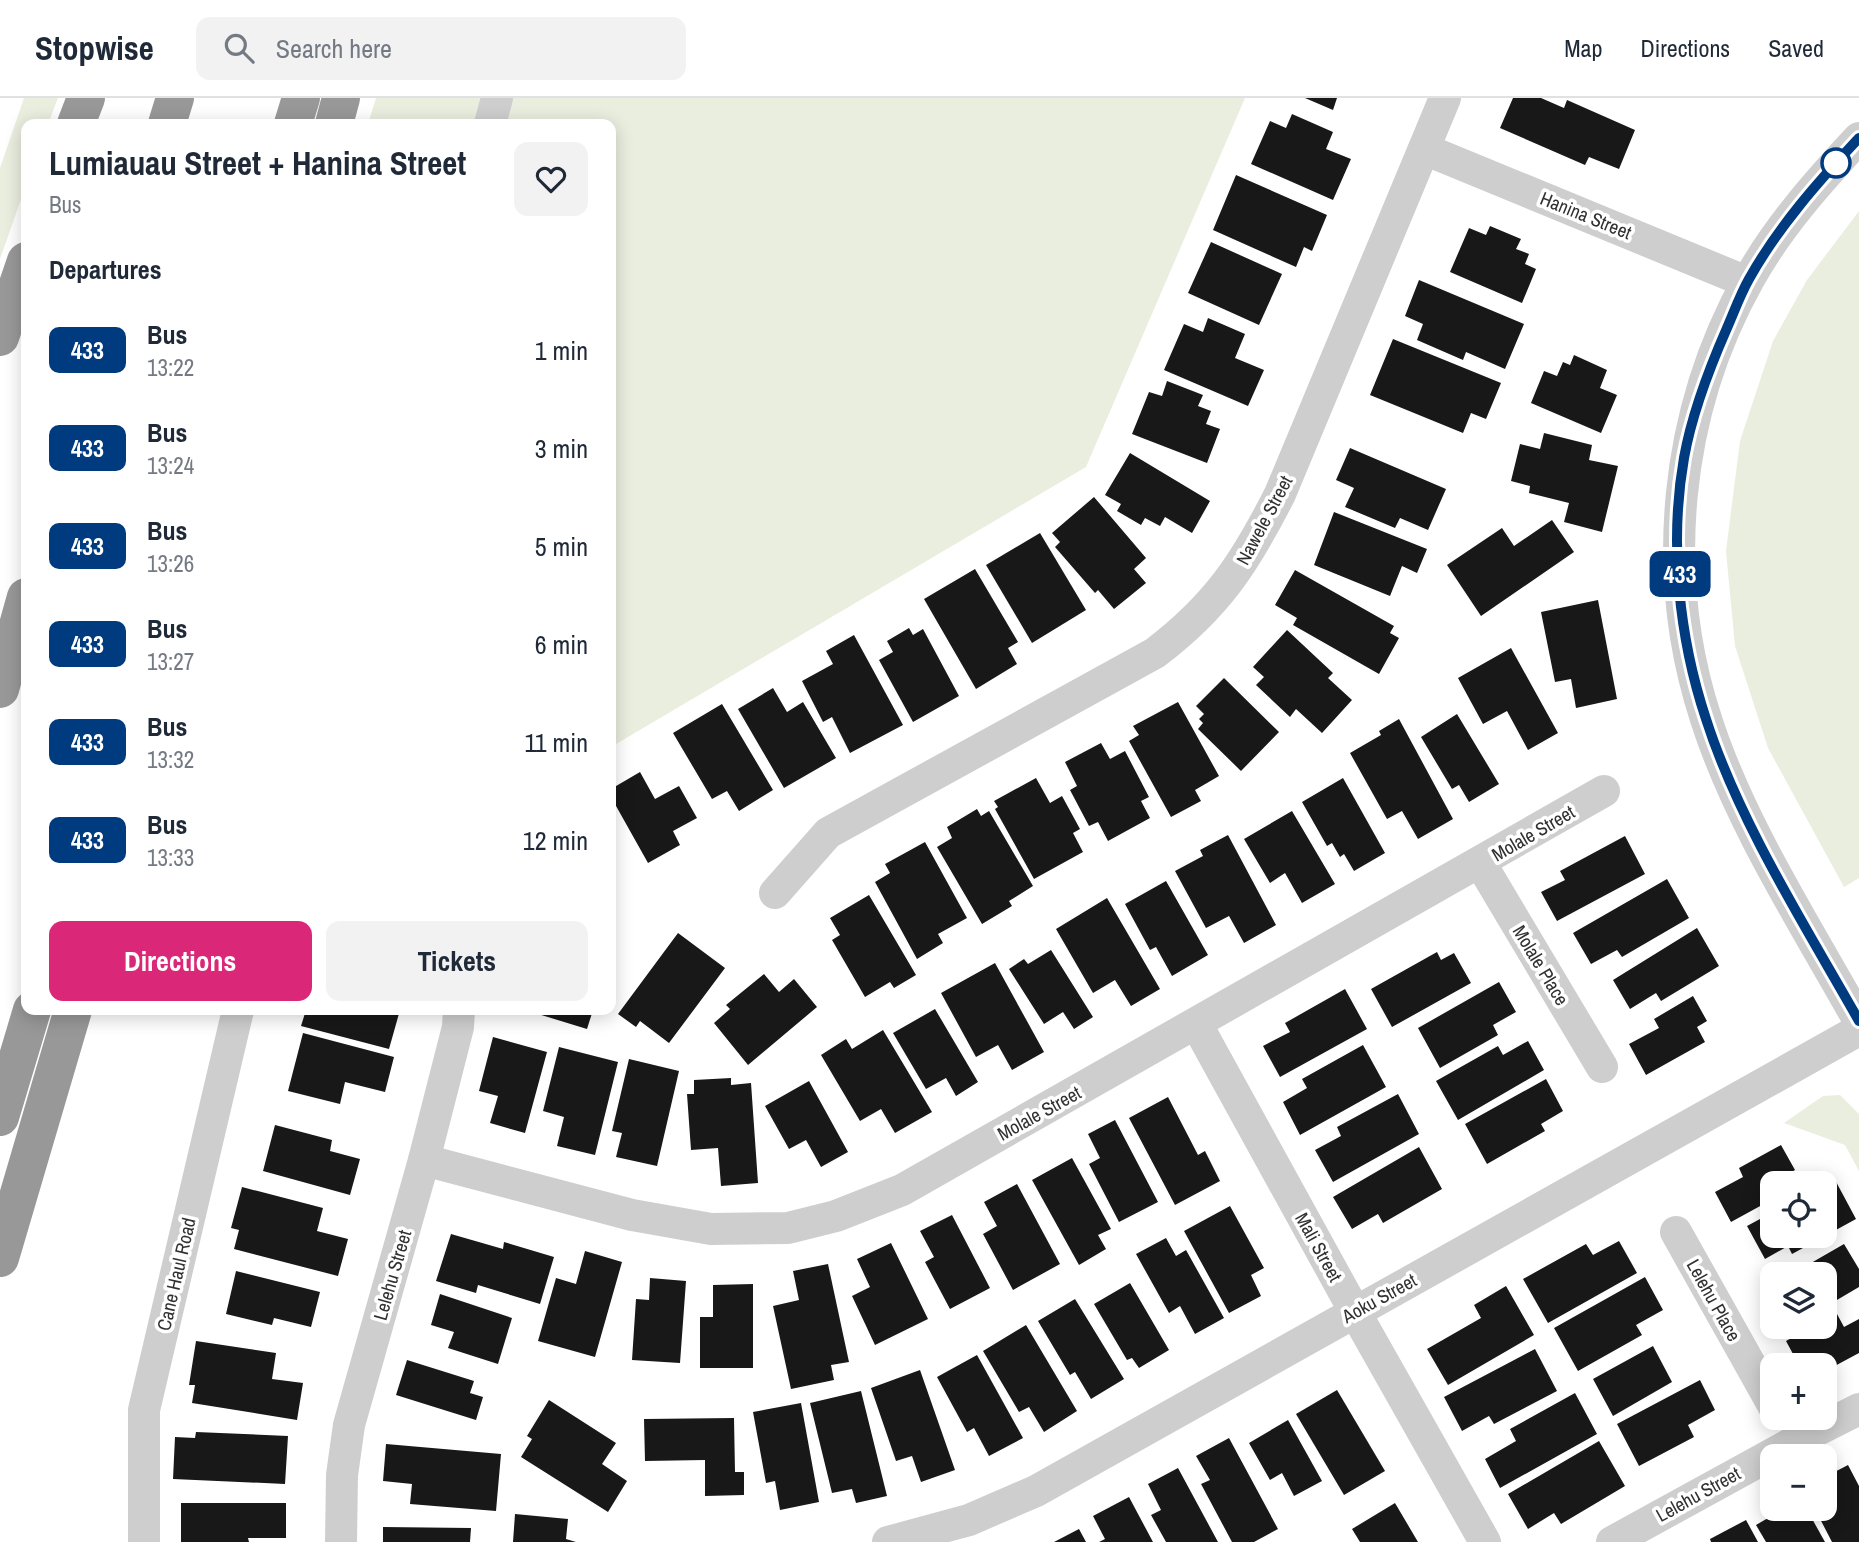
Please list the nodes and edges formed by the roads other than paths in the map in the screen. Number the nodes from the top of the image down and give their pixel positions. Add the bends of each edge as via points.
1 (86, 98) edge
2 (175, 98) edge
3 (301, 98) edge
4 (341, 98) edge
5 (498, 98) edge
6 (1445, 98) edge
7 (78, 119) edge
8 (169, 119) edge
9 (295, 119) edge
10 (335, 119) edge
11 (492, 119) edge
12 (1859, 138) edge
13 (1424, 149) junction
14 (21, 276) edge
15 (1747, 282) junction
16 (0, 337) edge
17 (21, 615) edge
18 (0, 689) edge
19 (1604, 791) dead end
20 (1481, 864) junction
21 (775, 893) dead end
22 (31, 1015) edge
23 (72, 1015) edge
24 (237, 1015) edge
25 (459, 1015) edge
26 (1859, 1021) edge
27 (1197, 1025) junction
28 (1859, 1030) edge
29 (1602, 1067) dead end
30 (0, 1117) edge
31 (424, 1160) junction
32 (1676, 1232) dead end
33 (0, 1258) edge
34 (1355, 1312) junction
35 (1760, 1382) edge
36 (1859, 1409) edge
37 (1837, 1415) edge
38 (1787, 1430) edge
39 (144, 1542) edge
40 (341, 1542) edge
41 (888, 1542) edge
42 (1485, 1542) edge
43 (1612, 1542) edge

1 - 7 highway
2 - 8 highway
3 - 9 highway
4 - 10 highway
5 - 11 street
6 - 13 street, Nawele Street
12 - 15 street via 1812,189
13 - 15 street, Hanina Street
13 - 21 street, Nawele Street via 1280,494 1251,551 1220,594 1185,630 1154,653 828,834
14 - 16 highway
15 - 26 street via 1700,395 1684,458 1678,526 1688,659 1726,772
17 - 18 highway
19 - 20 street, Molale Street
20 - 27 street, Molale Street
20 - 29 street, Molale Place
22 - 30 highway
23 - 33 highway
24 - 39 street, Cane Haul Road via 144,1410
25 - 31 street, Lelehu Street
27 - 31 street, Molale Street via 901,1190 836,1216 788,1228 745,1231 676,1225
27 - 34 street, Mali Street
28 - 34 street, Aoku Street
31 - 40 street, Lelehu Street via 349,1425 342,1475
32 - 35 street, Lelehu Place
34 - 41 street, Aoku Street via 1036,1491 969,1520
34 - 42 street, Mali Street
36 - 37 street, Lelehu Street
38 - 43 street, Lelehu Street

